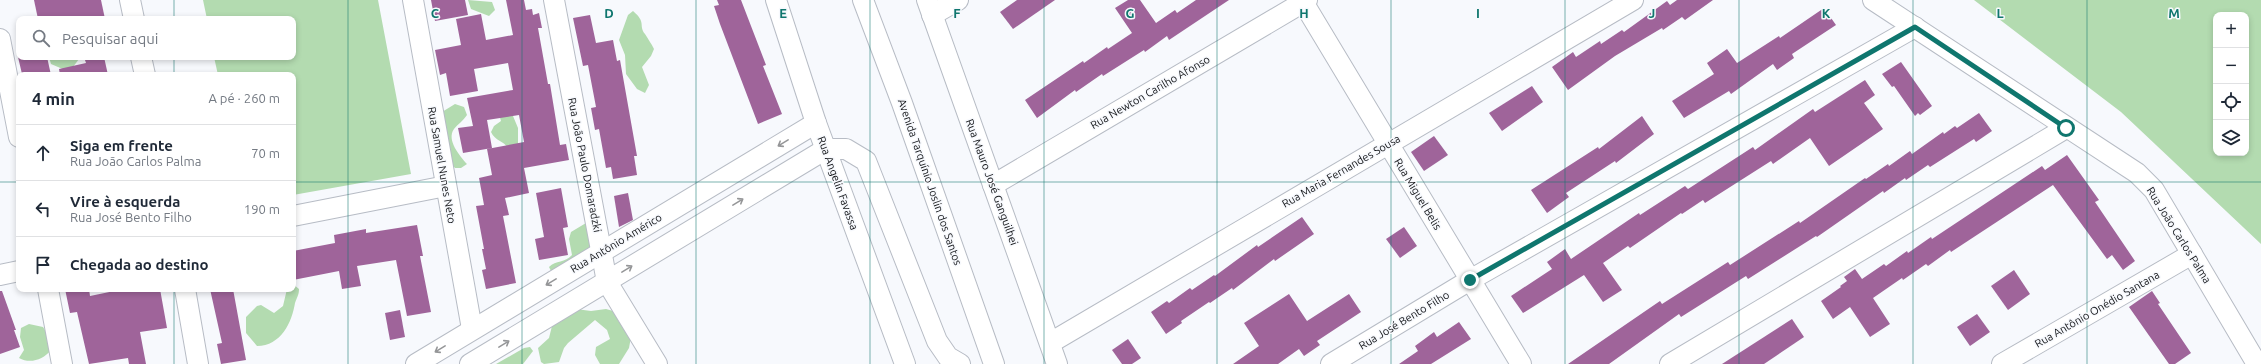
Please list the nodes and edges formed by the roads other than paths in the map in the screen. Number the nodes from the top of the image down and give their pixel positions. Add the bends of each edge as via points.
1 (130, 0) edge
2 (413, 0) edge
3 (554, 0) edge
4 (776, 0) edge
5 (863, 0) edge
6 (958, 0) edge
7 (1633, 0) edge
8 (1873, 0) edge
9 (1305, 1) edge
10 (930, 7) edge
11 (133, 16) edge
12 (1915, 27) junction
13 (0, 39) edge
14 (142, 60) edge
15 (144, 72) edge
16 (16, 122) edge
17 (816, 123) junction
18 (2066, 128) junction
19 (1388, 144) junction
20 (826, 149) junction
21 (993, 185) junction
22 (446, 186) junction
23 (296, 215) edge
24 (601, 252) junction
25 (2192, 254) junction
26 (16, 272) edge
27 (0, 275) edge
28 (1470, 280) junction
29 (607, 282) junction
30 (49, 292) edge
31 (186, 292) edge
32 (472, 329) junction
33 (1050, 343) junction
34 (62, 364) edge
35 (198, 364) edge
36 (416, 364) edge
37 (470, 364) edge
38 (657, 364) edge
39 (905, 364) edge
40 (960, 364) edge
41 (994, 364) edge
42 (1057, 364) edge
43 (1330, 364) edge
44 (1521, 364) edge
45 (1670, 364) edge
46 (2002, 364) edge
47 (2257, 364) edge

1 - 11 street
2 - 22 street, Rua Samuel Nunes Neto
3 - 24 street, Rua João Paulo Domaradzki
4 - 17 street, Rua Angelin Favassa
5 - 41 street, Avenida Tarquínio Joslin dos Santos
6 - 10 street
7 - 19 street, Rua Maria Fernandes Sousa
8 - 12 street, Rua João Carlos Palma
9 - 19 street, Rua Miguel Belis
9 - 21 street, Rua Newton Carilho Afonso
10 - 21 street, Rua Mauro José Ganguilhei
12 - 18 street, Rua João Carlos Palma
12 - 28 street, Rua José Bento Filho
13 - 16 street
14 - 15 street
17 - 20 street, Rua Angelin Favassa
17 -> 24 street, Rua Antônio Américo
18 - 25 street, Rua João Carlos Palma via 2137,173 2154,190
18 - 45 street
19 - 28 street, Rua Miguel Belis
19 - 33 street, Rua Maria Fernandes Sousa
29 -> 20 street
20 - 39 street, Rua Angelin Favassa
20 - 40 street via 846,150 866,161 937,341 948,357
21 - 33 street, Rua Mauro José Ganguilhei
22 - 23 street
22 - 32 street, Rua Samuel Nunes Neto
24 - 29 street, Rua João Paulo Domaradzki
24 -> 32 street, Rua Antônio Américo
25 - 46 street, Rua Antônio Onédio Santana
25 - 47 street, Rua João Carlos Palma
26 - 27 street
28 - 43 street, Rua José Bento Filho
28 - 44 street, Rua Miguel Belis
37 -> 29 street
29 - 38 street, Rua João Paulo Domaradzki
30 - 34 street
31 - 35 street
32 -> 36 street, Rua Antônio Américo
33 - 42 street, Rua Mauro José Ganguilhei

